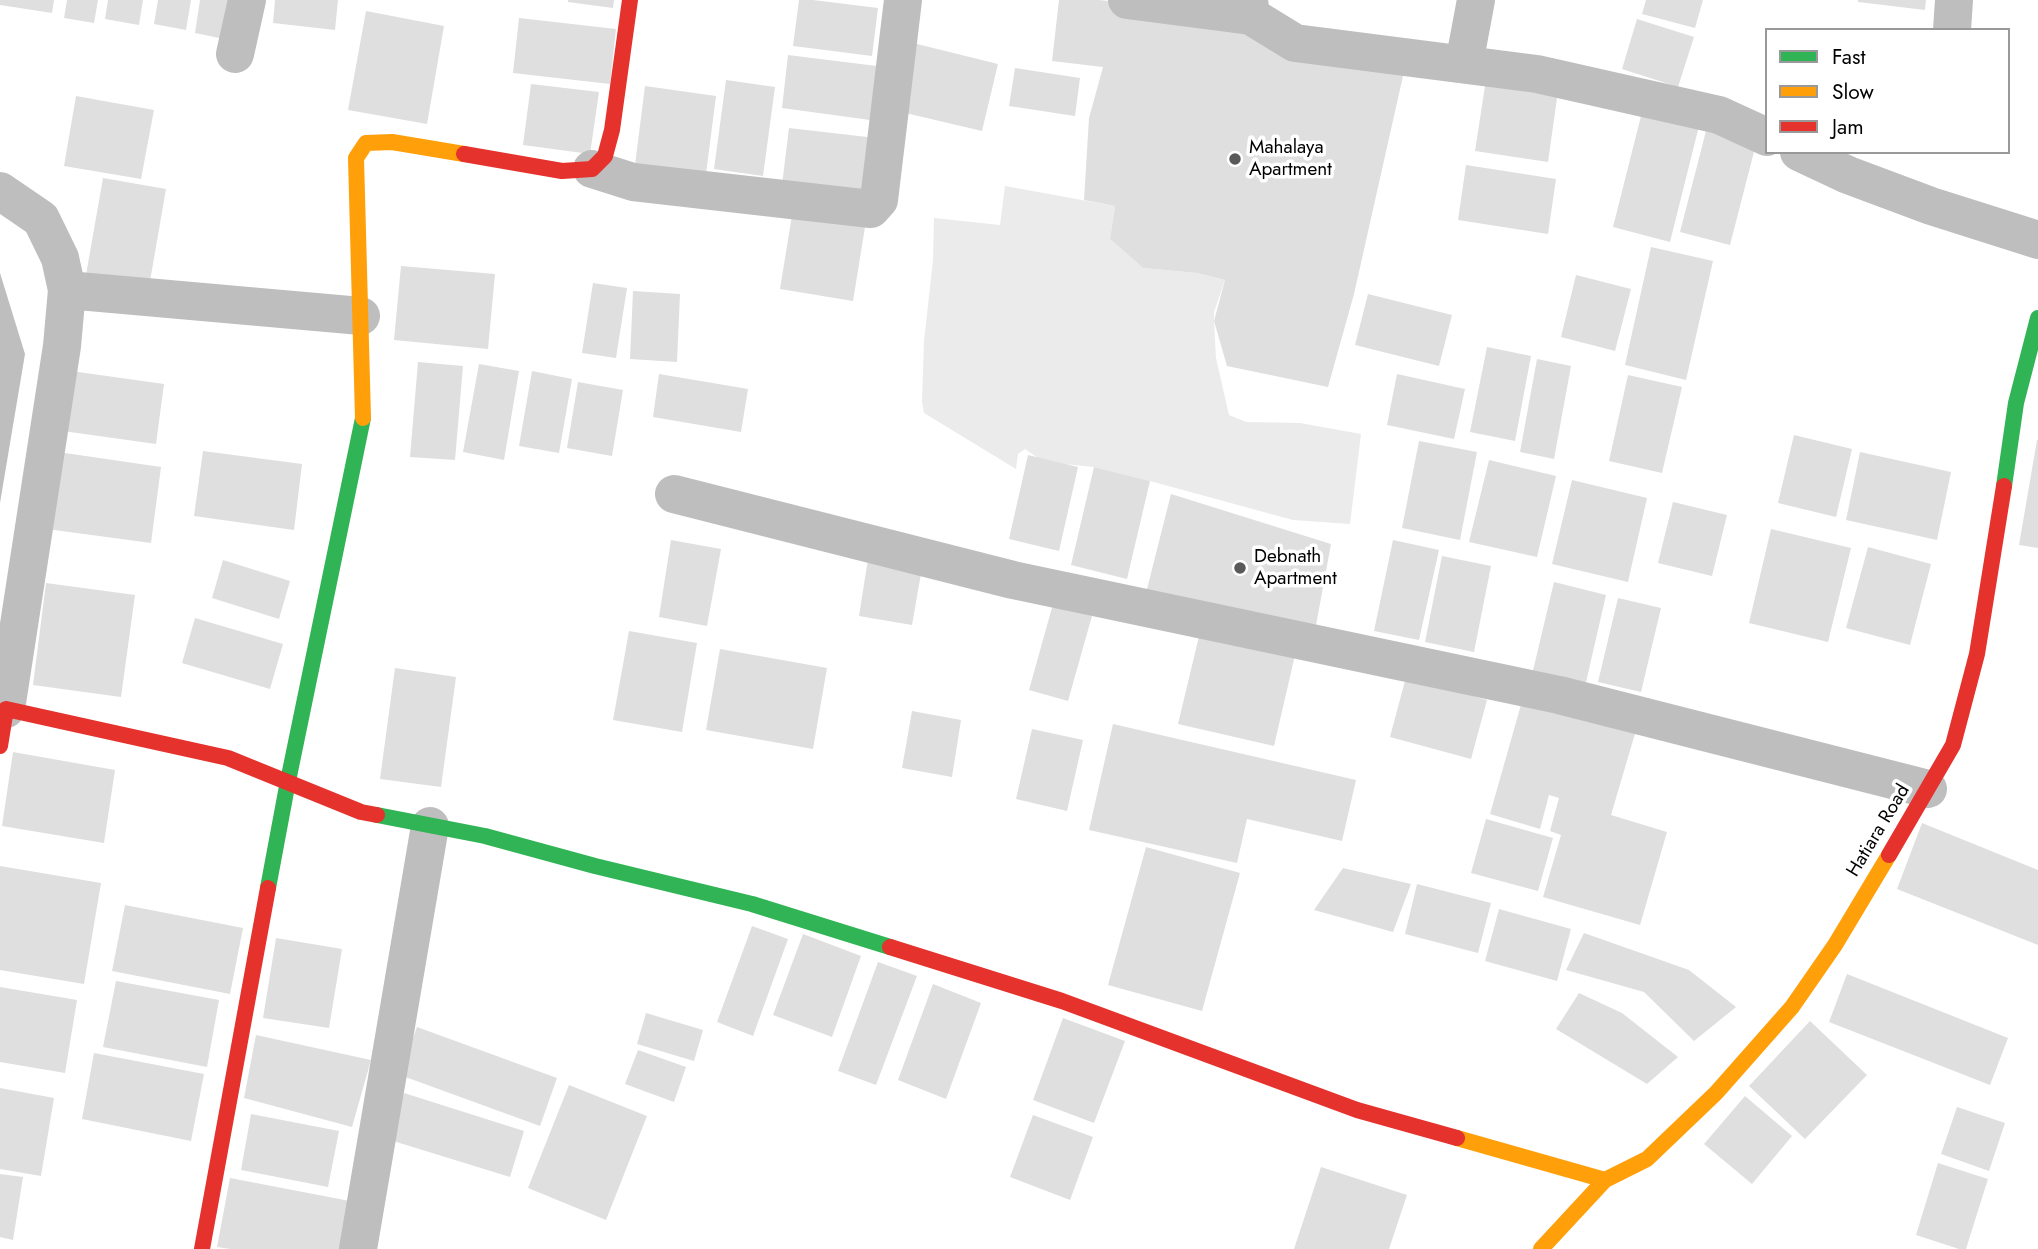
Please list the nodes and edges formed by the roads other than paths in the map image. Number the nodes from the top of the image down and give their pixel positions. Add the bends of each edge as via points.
1 (247, 0) edge
2 (630, 0) edge
3 (903, 0) edge
4 (1127, 0) edge
5 (1476, 0) edge
6 (1954, 0) edge
7 (1250, 8) edge
8 (1952, 28) edge
9 (235, 54) dead end
10 (1464, 64) junction
11 (1765, 136) edge
12 (1803, 154) edge
13 (592, 169) junction
14 (0, 191) edge
15 (2038, 240) edge
16 (68, 290) junction
17 (361, 316) junction
18 (2038, 318) edge
19 (674, 494) dead end
20 (3, 728) edge
21 (288, 781) junction
22 (1928, 789) junction
23 (430, 826) junction
24 (1605, 1181) junction
25 (202, 1249) edge
26 (358, 1249) edge
27 (1541, 1249) edge

1 - 9 street
2 - 13 street via 612,130 605,156
3 - 13 street via 879,200 871,209 633,182
4 - 7 street
5 - 10 street
6 - 8 street
7 - 10 street via 1295,44
10 - 11 street via 1537,74 1719,115
12 - 15 street via 1931,206
13 - 17 street via 562,171 391,142 366,143 356,158
14 - 16 street via 41,219 60,258
16 - 17 street
16 - 20 street
17 - 21 street via 364,415
18 - 22 street, Hatiara Road via 2016,403 1977,653 1953,745
19 - 22 street via 1013,580 1559,695
20 - 21 street via 228,758
21 - 23 street via 361,812
21 - 25 street
22 - 24 street, Hatiara Road via 1835,946 1792,1007 1716,1093 1647,1159
23 - 24 street via 752,904 1062,1001 1357,1110
23 - 26 street
24 - 27 street, Hatiara Road

